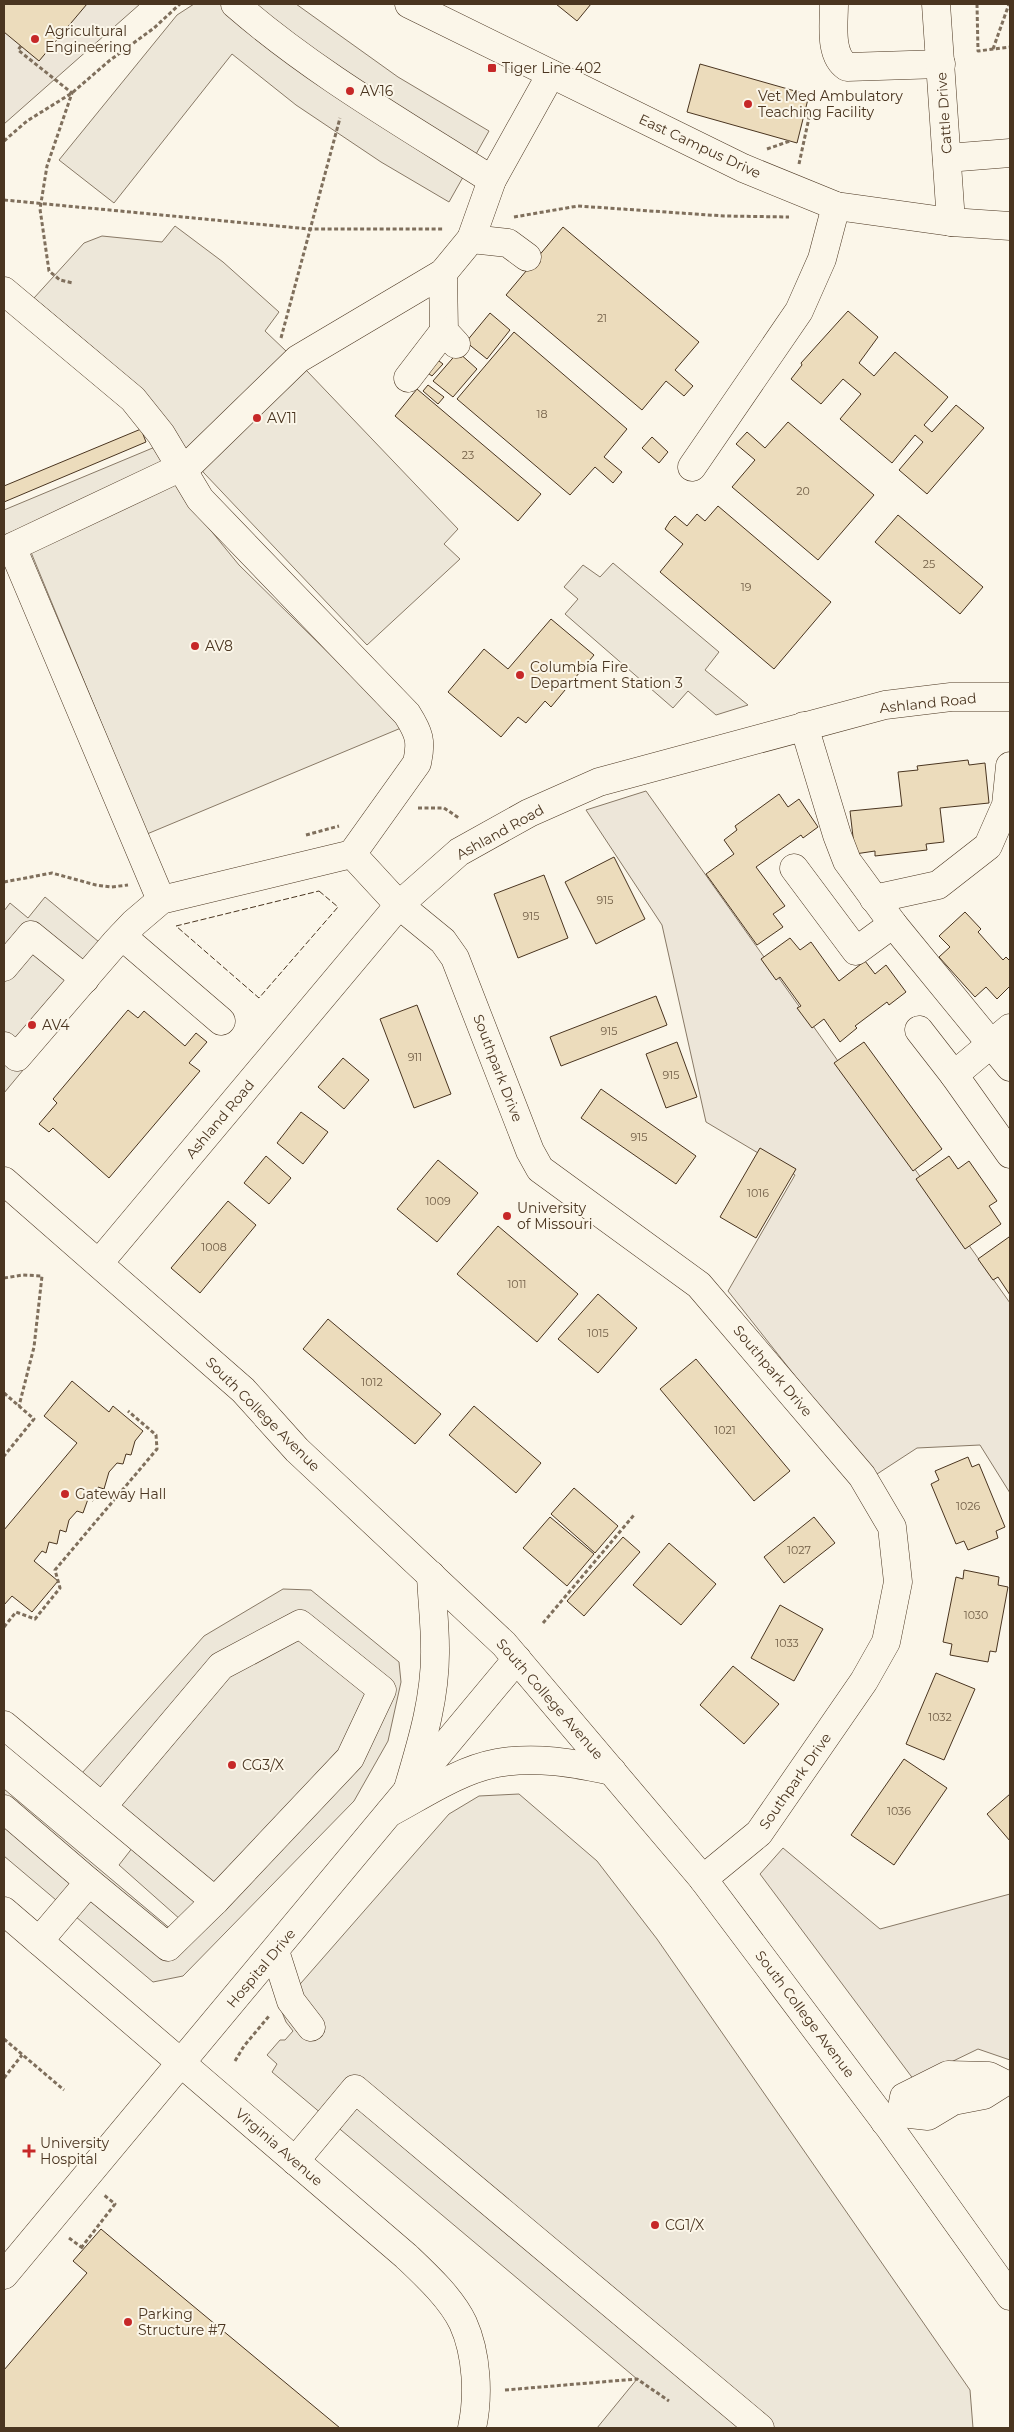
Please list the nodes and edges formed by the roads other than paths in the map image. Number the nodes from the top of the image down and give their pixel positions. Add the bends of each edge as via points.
1 (235, 4) edge
2 (409, 4) edge
3 (834, 4) edge
4 (936, 4) edge
5 (941, 64) junction
6 (551, 74) junction
7 (1010, 153) edge
8 (947, 158) junction
9 (492, 180) junction
10 (836, 206) junction
11 (952, 222) junction
12 (1010, 226) edge
13 (473, 231) junction
14 (527, 257) dead end
15 (443, 273) junction
16 (4, 291) edge
17 (408, 378) dead end
18 (692, 467) dead end
19 (182, 468) junction
20 (1010, 697) edge
21 (804, 726) junction
22 (1010, 766) edge
23 (1008, 806) edge
24 (352, 854) junction
25 (794, 868) dead end
26 (157, 891) junction
27 (874, 900) junction
28 (399, 904) junction
29 (893, 924) junction
30 (122, 936) junction
31 (4, 966) edge
32 (85, 979) junction
33 (221, 1020) dead end
34 (919, 1030) dead end
35 (1001, 1036) edge
36 (4, 1046) edge
37 (1010, 1067) edge
38 (954, 1075) junction
39 (1010, 1154) edge
40 (4, 1181) edge
41 (99, 1262) junction
42 (430, 1575) junction
43 (517, 1659) junction
44 (4, 1724) edge
45 (612, 1771) junction
46 (407, 1792) junction
47 (102, 1806) junction
48 (4, 1809) edge
49 (389, 1813) junction
50 (703, 1879) junction
51 (89, 1882) junction
52 (215, 1901) junction
53 (4, 1911) edge
54 (39, 1941) junction
55 (274, 1952) junction
56 (311, 2027) dead end
57 (182, 2064) junction
58 (1006, 2082) edge
59 (893, 2118) junction
60 (294, 2161) junction
61 (13, 2247) edge
62 (4, 2275) edge
63 (1010, 2296) edge
64 (472, 2428) edge
65 (760, 2428) edge

1 - 9 street via 265,31 347,88
2 - 6 street, East Campus Drive
3 - 5 street via 836,55 846,67
4 - 5 street, Cattle Drive
5 - 8 street, Cattle Drive
6 - 9 street
6 - 10 street, East Campus Drive via 743,168
7 - 8 street
8 - 11 street, Cattle Drive
9 - 13 street
10 - 11 street, East Campus Drive
10 - 18 street via 822,258 799,310
11 - 12 street, East Campus Drive
13 - 14 street via 508,243
13 - 15 street
15 - 17 street via 450,337
15 - 19 street via 298,359
16 - 19 street via 133,399 161,434
19 - 24 street via 200,500 407,714 418,731 421,747 417,763
19 - 26 street via 12,547
20 - 21 street, Ashland Road via 951,698 885,705
21 - 27 street via 847,861
21 - 28 street, Ashland Road via 599,782 529,813 459,852
22 - 23 street
23 - 27 street via 988,846 938,885
24 - 26 street
24 - 28 street, Southpark Drive
25 - 29 street via 856,951
26 - 30 street
27 - 29 street
28 - 41 street, Ashland Road
28 - 50 street, Southpark Drive via 443,941 455,958 530,1150 540,1168 699,1284 862,1476 892,1527 898,1582 886,1642 864,1681 759,1833
29 - 35 street
30 - 32 street
30 - 33 street
31 - 32 street via 31,935
32 - 36 street via 17,1057
34 - 38 street
35 - 37 street
35 - 38 street
38 - 39 street
40 - 41 street, South College Avenue
41 - 42 street, South College Avenue via 243,1390 297,1450
42 - 43 street, South College Avenue
42 - 46 street via 436,1649 431,1697 426,1731
43 - 45 street, South College Avenue
43 - 46 street, Hospital Drive
44 - 47 street
45 - 49 street via 546,1760 496,1763 454,1779
45 - 50 street, South College Avenue
46 - 49 street, Hospital Drive
47 - 52 street
47 - 52 street via 221,1666 300,1624 382,1690 350,1758
48 - 51 street
49 - 55 street, Hospital Drive
50 - 59 street, South College Avenue
51 - 52 street via 168,1948
51 - 54 street
53 - 54 street, Virginia Avenue
54 - 57 street, Virginia Avenue
55 - 56 street via 291,2001
55 - 57 street, Hospital Drive
57 - 60 street, Virginia Avenue
57 - 61 street, Hospital Drive
58 - 59 street via 984,2095 953,2101 928,2116
59 - 63 street, South College Avenue
60 - 64 street, Virginia Avenue via 412,2262 437,2286 463,2323 474,2364 477,2406
60 - 65 street via 355,2089
61 - 62 street, Hospital Drive

